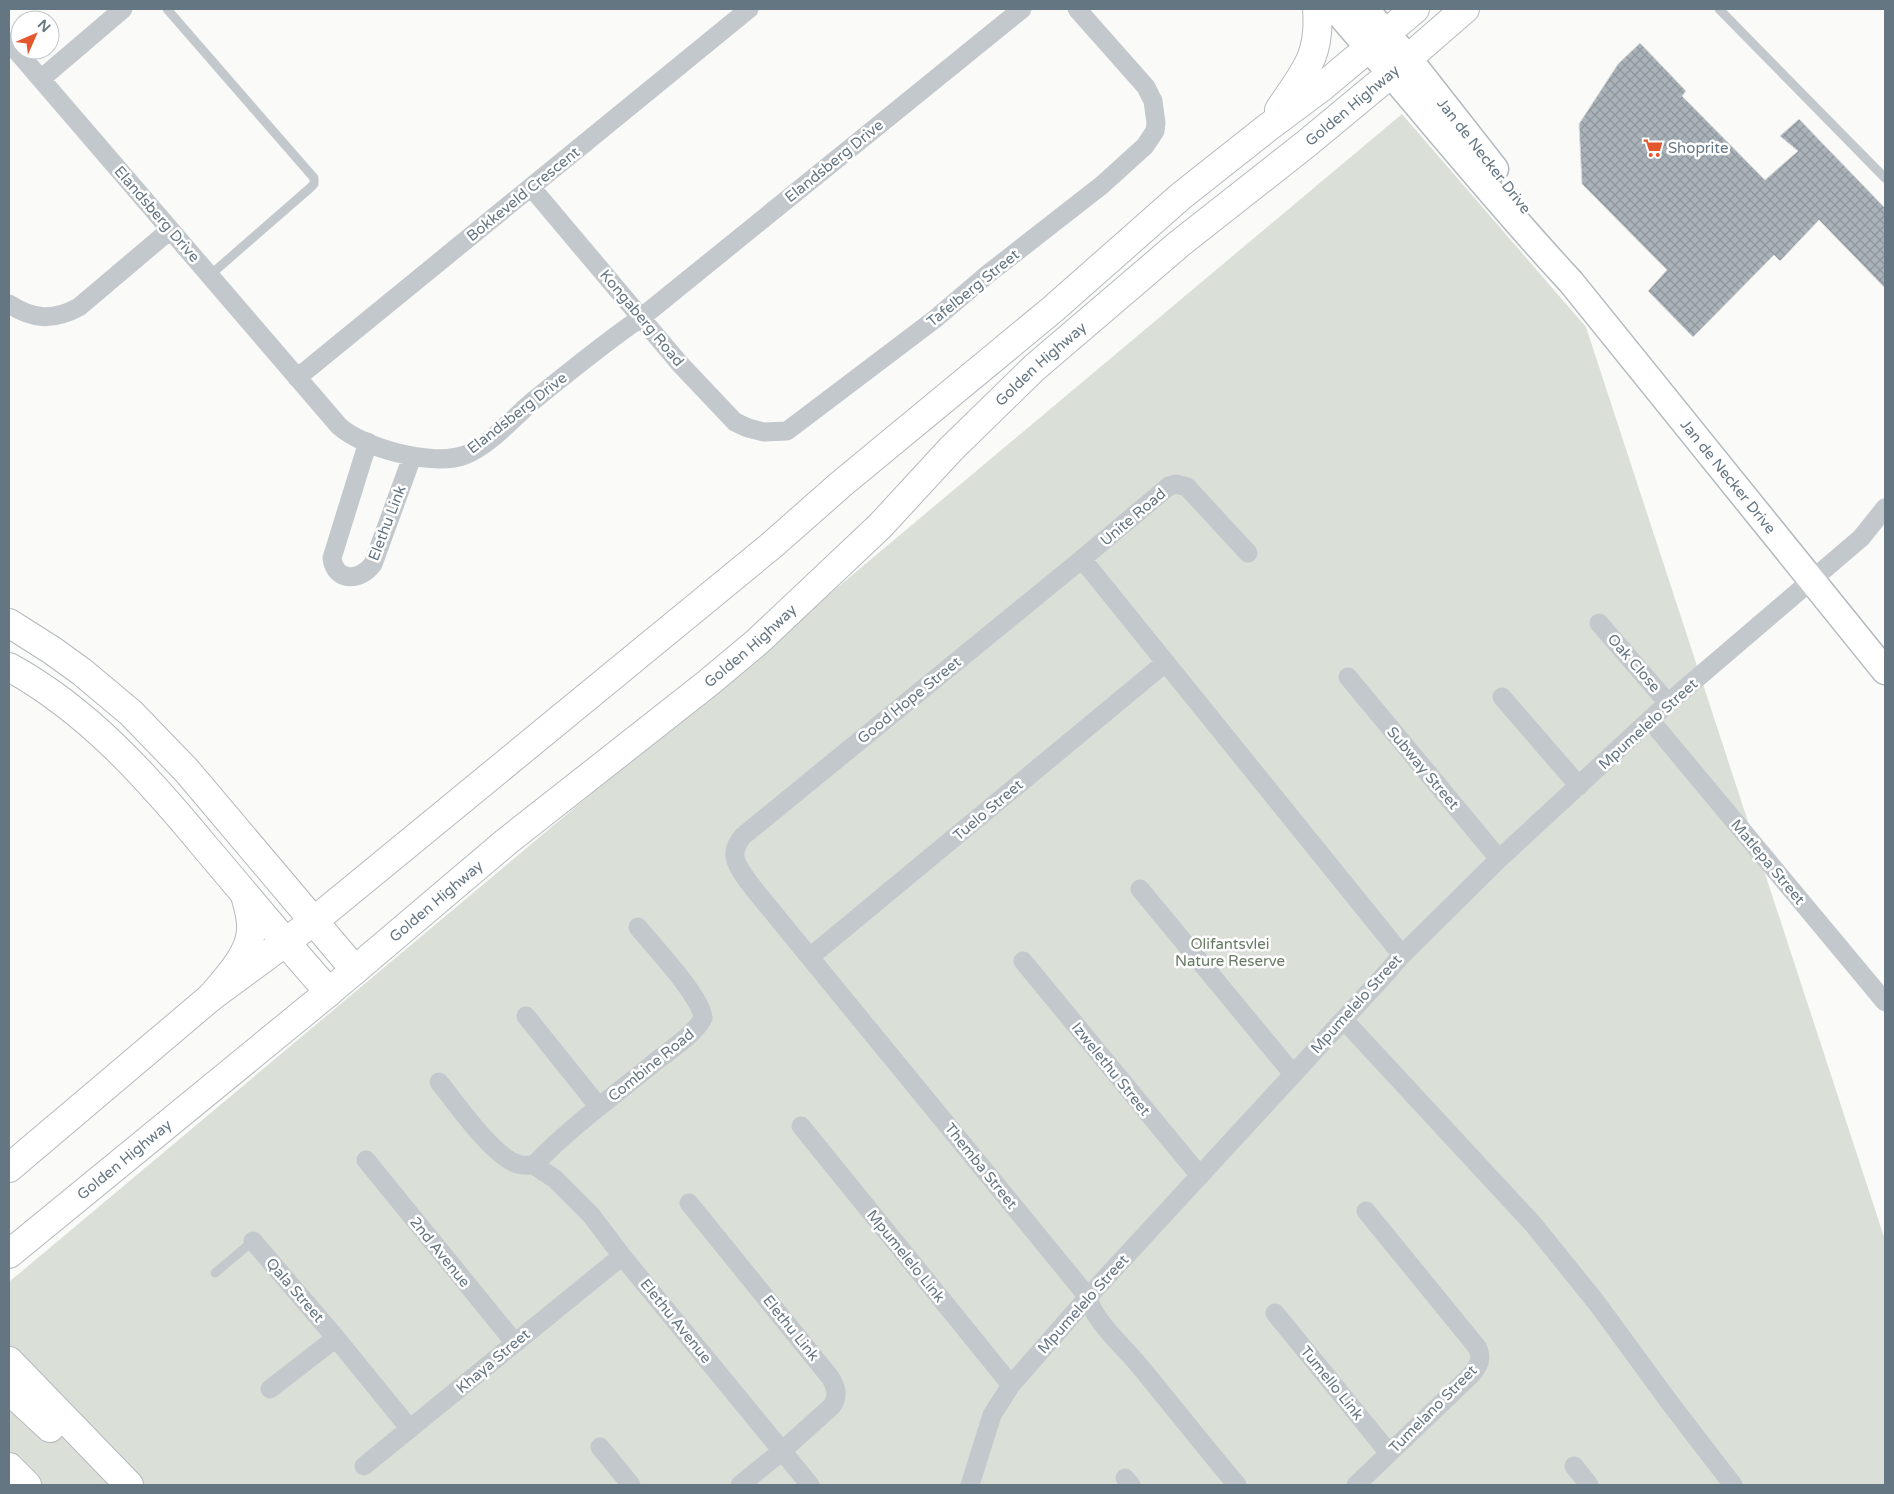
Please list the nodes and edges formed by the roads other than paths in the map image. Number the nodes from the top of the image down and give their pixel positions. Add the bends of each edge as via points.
1 (123, 9) edge
2 (167, 9) edge
3 (749, 9) edge
4 (1022, 9) edge
5 (1077, 9) edge
6 (1317, 9) edge
7 (1335, 9) edge
8 (1365, 9) edge
9 (1415, 9) edge
10 (1464, 9) edge
11 (1719, 9) edge
12 (1378, 41) junction
13 (9, 42) edge
14 (1399, 66) junction
15 (40, 79) junction
16 (1267, 128) junction
17 (1885, 178) edge
18 (531, 187) junction
19 (170, 230) junction
20 (209, 276) junction
21 (9, 304) edge
22 (642, 317) junction
23 (297, 378) junction
24 (764, 432) joint
25 (368, 442) junction
26 (412, 457) junction
27 (1885, 508) edge
28 (1248, 554) dead end
29 (1082, 560) junction
30 (1813, 581) junction
31 (9, 623) edge
32 (1599, 623) dead end
33 (1166, 663) junction
34 (9, 667) edge
35 (1885, 670) edge
36 (1348, 676) dead end
37 (1502, 697) dead end
38 (1668, 703) junction
39 (1651, 721) junction
40 (1579, 786) junction
41 (738, 842) joint
42 (1499, 859) junction
43 (1140, 889) dead end
44 (244, 893) junction
45 (314, 921) junction
46 (638, 927) dead end
47 (285, 943) junction
48 (1402, 955) junction
49 (810, 957) junction
50 (1023, 961) dead end
51 (355, 970) junction
52 (329, 992) junction
53 (211, 997) junction
54 (1885, 1002) edge
55 (526, 1016) dead end
56 (1344, 1020) junction
57 (1293, 1074) junction
58 (439, 1082) dead end
59 (599, 1107) junction
60 (801, 1126) dead end
61 (366, 1160) dead end
62 (534, 1165) junction
63 (9, 1168) edge
64 (1200, 1176) junction
65 (689, 1203) dead end
66 (1366, 1211) dead end
67 (253, 1241) joint
68 (11, 1252) edge
69 (622, 1256) junction
70 (215, 1273) dead end
71 (1088, 1297) junction
72 (1275, 1313) dead end
73 (336, 1338) junction
74 (515, 1343) junction
75 (9, 1360) edge
76 (1012, 1385) junction
77 (270, 1389) dead end
78 (9, 1390) edge
79 (410, 1429) junction
80 (600, 1447) dead end
81 (782, 1451) junction
82 (1389, 1453) junction
83 (364, 1466) dead end
84 (1574, 1466) dead end
85 (9, 1468) edge
86 (28, 1485) edge
87 (111, 1485) edge
88 (129, 1485) edge
89 (631, 1485) edge
90 (740, 1485) edge
91 (810, 1485) edge
92 (970, 1485) edge
93 (1237, 1485) edge
94 (1356, 1485) edge
95 (1589, 1485) edge
96 (1734, 1485) edge

1 - 15 street
2 - 20 lane via 315,181
3 - 18 street, Bokkeveld Crescent
4 - 22 street, Elandsberg Drive
5 - 24 street, Tafelberg Street via 1146,87 1153,101 1155,131 1145,146 1102,185 935,319 792,428
6 - 16 main road via 1318,39 1311,62
7 - 12 main road
8 - 12 main road
9 - 12 main road
10 - 14 main road, Golden Highway
11 - 17 lane
12 - 14 main road, Jan de Necker Drive
12 - 16 main road
13 - 15 street, Elandsberg Drive
14 - 30 main road, Jan de Necker Drive via 1527,209 1570,282
14 - 51 main road, Golden Highway via 1179,244 1034,368 951,449 880,526 757,642 506,842
15 - 19 street, Elandsberg Drive
16 - 45 main road via 1181,196 1053,309 772,545
18 - 22 street, Kongaberg Road
18 - 23 street, Bokkeveld Crescent
19 - 20 street, Elandsberg Drive
19 - 21 street via 79,307 66,314 39,317
20 - 23 street, Elandsberg Drive
22 - 24 street, Kongaberg Road via 680,364 735,422
22 - 26 street, Elandsberg Drive via 601,346 474,451 444,459
23 - 25 street, Elandsberg Drive via 339,426 348,434
25 - 26 street, Elandsberg Drive
25 - 26 street, Elethu Link via 332,558 335,568 347,576 364,574 373,564
27 - 30 street, Mpumelelo Street via 1860,538
28 - 29 street, Unite Road via 1187,488 1176,484 1167,487
29 - 33 street
29 - 41 street, Good Hope Street
30 - 35 main road, Jan de Necker Drive
30 - 38 street, Mpumelelo Street
31 - 45 main road via 60,656 131,713 187,771
32 - 38 street, Oak Close
33 - 48 street
33 - 49 street, Tuelo Street
34 - 44 main road via 45,690 112,742
36 - 42 street, Subway Street
37 - 40 street
38 - 39 street, Mpumelelo Street
39 - 40 street, Mpumelelo Street
39 - 54 street, Matlepa Street
40 - 42 street, Mpumelelo Street
41 - 49 street, Themba Street via 735,857 739,868
42 - 48 street, Mpumelelo Street
43 - 57 street
44 - 47 main road
44 - 53 main road via 251,920 250,940
45 - 47 main road
45 - 51 main road
46 - 59 street, Combine Road via 693,994 701,1006 703,1018 699,1026
47 - 52 main road
47 - 53 main road
48 - 56 street, Mpumelelo Street
49 - 71 street, Themba Street
50 - 64 street, Izwelethu Street
51 - 52 main road, Golden Highway
52 - 68 main road, Golden Highway
53 - 63 main road
55 - 59 street
56 - 57 street, Mpumelelo Street
56 - 96 street via 1533,1224
57 - 64 street, Mpumelelo Street
58 - 62 street, Elethu Avenue via 499,1152 518,1164
59 - 62 street, Combine Road
60 - 76 street, Mpumelelo Link
61 - 74 street, 2nd Avenue
62 - 69 street, Elethu Avenue via 577,1199
64 - 71 street, Mpumelelo Street
65 - 81 street, Elethu Link via 834,1382 834,1404
66 - 82 street, Tumelano Street via 1480,1356 1479,1365 1471,1375
67 - 70 lane
67 - 73 street, Qala Street
69 - 74 street, Khaya Street
69 - 81 street, Elethu Avenue
71 - 76 street, Mpumelelo Street
71 - 93 street, Themba Street via 1099,1319
72 - 82 street, Tumello Link
73 - 77 street
73 - 79 street, Qala Street
74 - 79 street, Khaya Street
75 - 88 main road
76 - 92 street, Mpumelelo Street via 992,1415
78 - 87 main road
79 - 83 street, Khaya Street
80 - 89 street
81 - 90 street, Elethu Link
81 - 91 street, Elethu Avenue
82 - 94 street, Tumelano Street
84 - 95 street
85 - 86 main road

